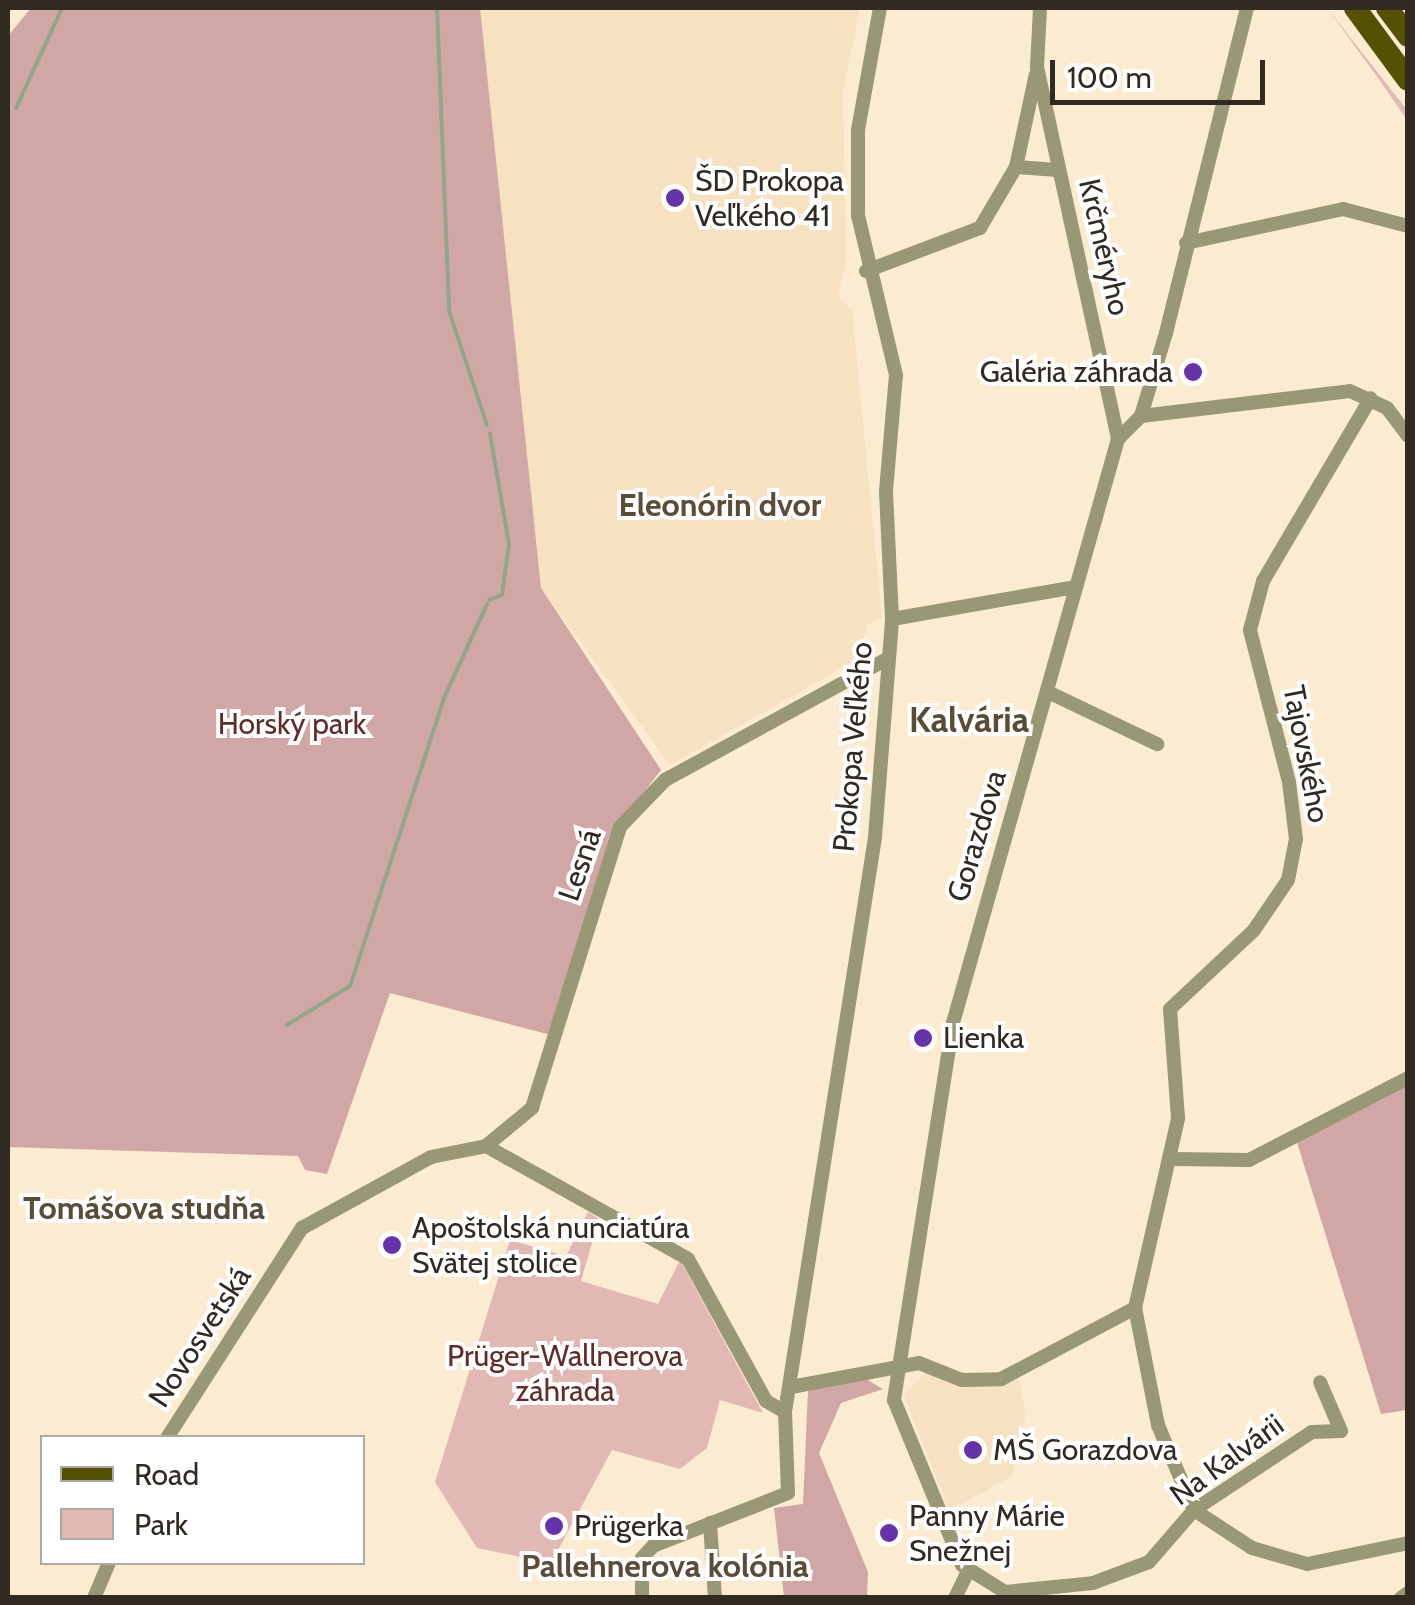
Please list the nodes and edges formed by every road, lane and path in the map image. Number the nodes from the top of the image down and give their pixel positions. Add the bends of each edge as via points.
1 (880, 8) edge
2 (1040, 8) edge
3 (1247, 8) edge
4 (1354, 8) edge
5 (1386, 8) edge
6 (1408, 36) edge
7 (1038, 66) junction
8 (1408, 80) edge
9 (1016, 167) junction
10 (1058, 170) junction
11 (1408, 226) edge
12 (1186, 243) junction
13 (866, 271) junction
14 (1371, 398) junction
15 (1141, 416) junction
16 (1408, 436) edge
17 (1118, 439) junction
18 (1076, 587) junction
19 (892, 618) junction
20 (886, 659) junction
21 (1050, 693) junction
22 (1158, 744) dead end
23 (1408, 1078) edge
24 (486, 1146) junction
25 (1172, 1160) junction
26 (1135, 1308) junction
27 (895, 1371) junction
28 (1320, 1382) dead end
29 (791, 1386) junction
30 (785, 1412) junction
31 (169, 1435) edge
32 (1194, 1510) junction
33 (710, 1523) junction
34 (1408, 1543) edge
35 (108, 1565) edge
36 (968, 1571) junction
37 (1408, 1593) edge
38 (94, 1598) edge
39 (642, 1598) edge
40 (716, 1598) edge
41 (956, 1598) edge
42 (1401, 1598) edge

1 - 13 street, Prokopa Veľkého via 858,130
2 - 7 street, Krčméryho
3 - 12 street
4 - 8 main road
5 - 6 main road
7 - 9 street, Krčméryho
7 - 10 street, Krčméryho
9 - 10 street
9 - 13 street, Krčméryho via 980,228
10 - 17 street, Krčméryho
11 - 12 street via 1343,209
12 - 15 street
13 - 19 street, Prokopa Veľkého via 896,375 886,490
14 - 15 street via 1350,391
14 - 16 street
14 - 25 street, Tajovského via 1263,581 1250,630 1289,782 1295,852 1266,916 1170,1009
15 - 17 street, Gorazdova
17 - 18 street, Gorazdova
18 - 19 street
18 - 21 street, Gorazdova
19 - 20 street, Prokopa Veľkého
20 - 24 street, Lesná via 666,780 620,828 532,1108
20 - 29 street, Prokopa Veľkého via 874,837
21 - 22 street
21 - 27 street, Gorazdova via 953,1023
23 - 25 street via 1249,1160
24 - 30 street via 688,1259 766,1401
24 - 31 street, Novosvetská via 431,1157 302,1228
25 - 26 street, Tajovského
26 - 27 street via 1010,1376 962,1380 920,1363
26 - 32 street, Tajovského via 1158,1425
27 - 29 street
27 - 36 street, Gorazdova via 896,1412
28 - 32 street, Na Kalvárii via 1340,1431 1312,1432
29 - 30 street, Prokopa Veľkého
30 - 33 street, Prokopa Veľkého via 788,1493
32 - 34 street via 1252,1548 1307,1564
32 - 36 street, Na Kalvárii via 1149,1562 1103,1580 998,1592
33 - 39 street via 642,1558
33 - 40 street
35 - 38 street
36 - 41 street
37 - 42 street

